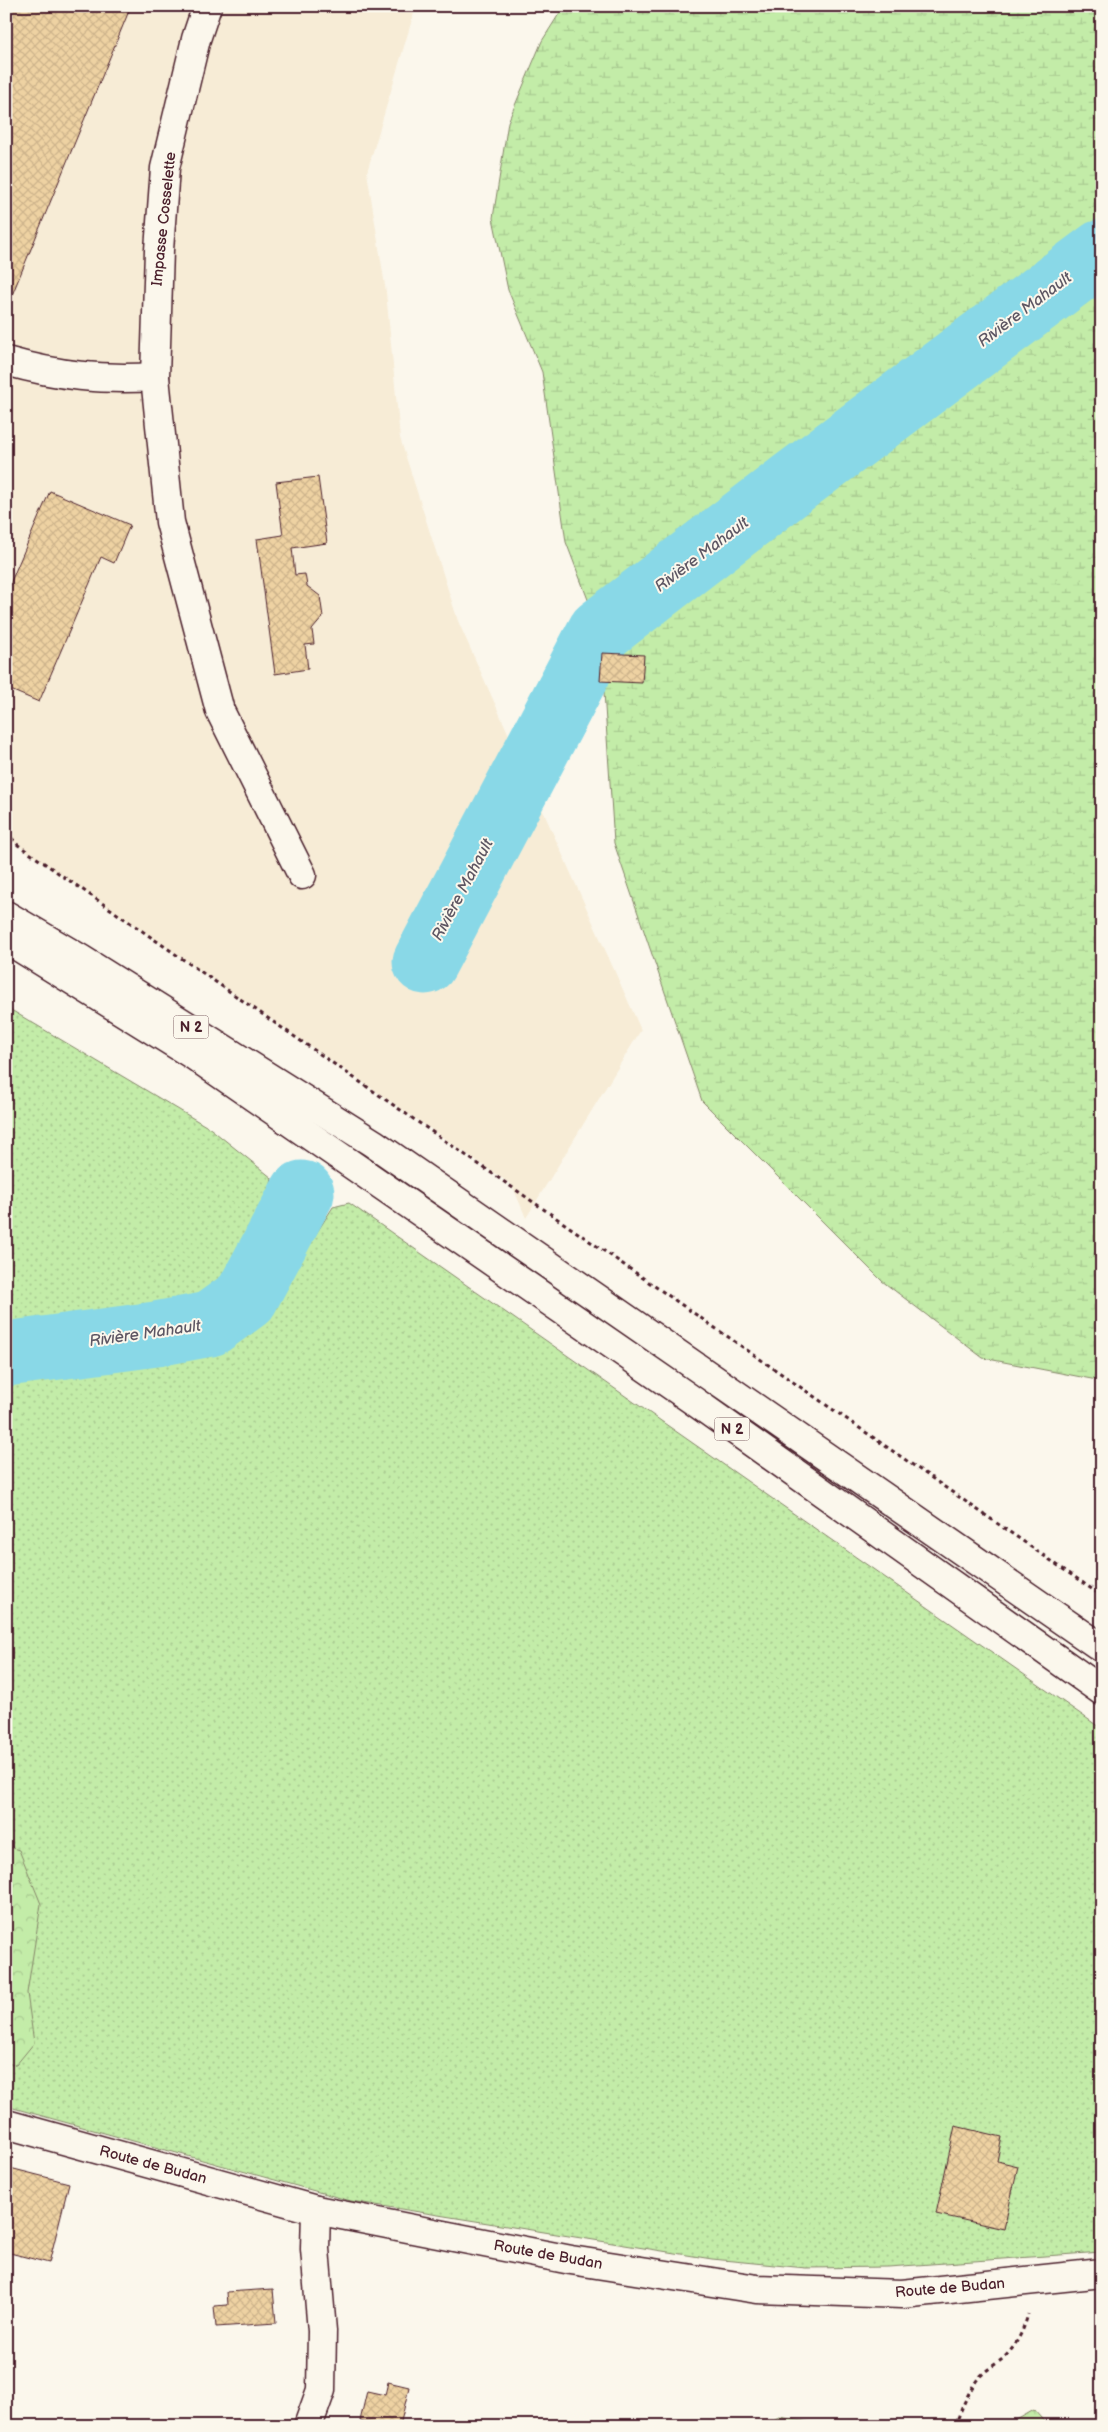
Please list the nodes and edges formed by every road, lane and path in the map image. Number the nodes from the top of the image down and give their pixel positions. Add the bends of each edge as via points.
1 (208, 6) edge
2 (6, 361) edge
3 (155, 377) junction
4 (6, 832) edge
5 (302, 875) dead end
6 (6, 915) edge
7 (6, 939) edge
8 (1102, 1596) edge
9 (1102, 1648) edge
10 (1102, 1691) edge
11 (6, 2124) edge
12 (316, 2210) junction
13 (1102, 2273) edge
14 (1028, 2282) junction
15 (308, 2426) edge
16 (955, 2426) edge

1 - 3 main road, Impasse Cosselette via 196,39 166,168 156,310
2 - 3 main road via 41,371 100,379
3 - 5 main road, Impasse Cosselette via 170,522 220,711
4 - 8 path via 18,844
6 - 9 main road, N 2 via 373,1143
7 - 10 main road, N 2 via 194,1054 691,1399
11 - 12 main road, Route de Budan
12 - 14 main road, Route de Budan via 571,2260 757,2289 902,2294
12 - 15 main road via 315,2249 322,2331 320,2390
13 - 14 main road, Route de Budan
14 - 16 path via 1029,2311 1024,2328 1003,2359 978,2379

